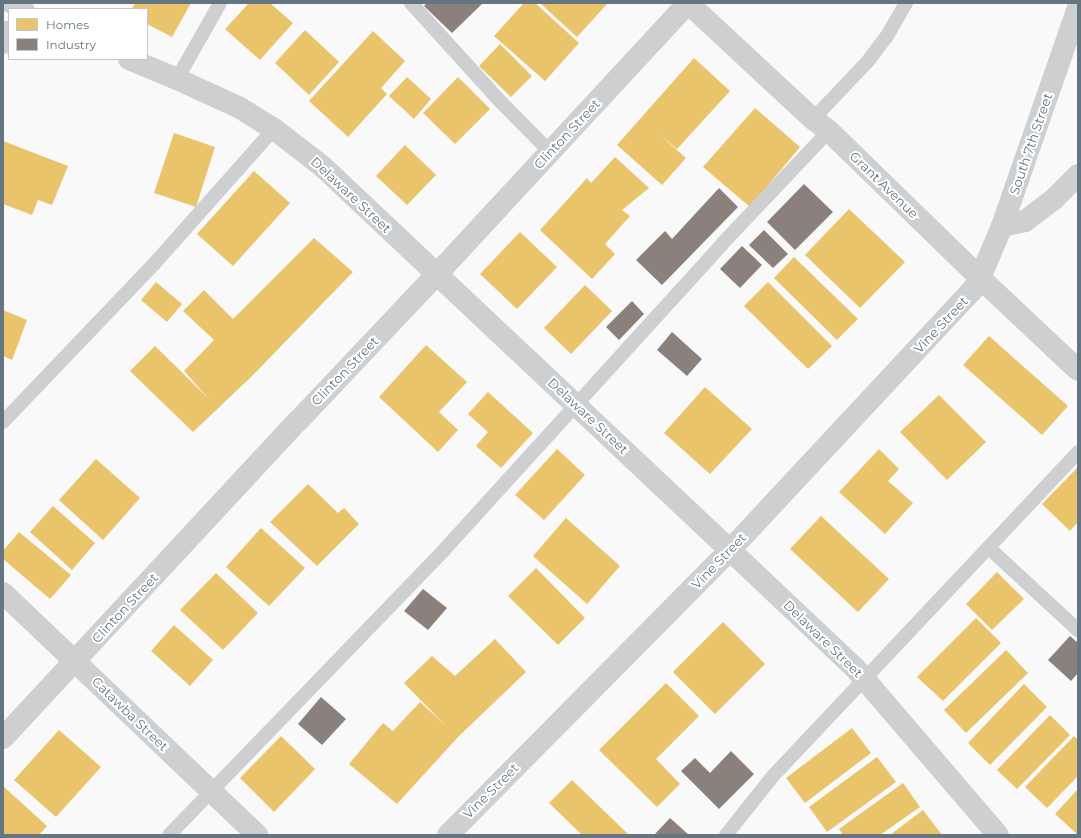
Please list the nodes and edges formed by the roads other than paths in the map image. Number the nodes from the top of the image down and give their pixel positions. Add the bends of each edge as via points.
1 (220, 3) edge
2 (411, 3) edge
3 (688, 3) edge
4 (906, 3) edge
5 (1078, 8) edge
6 (8, 33) edge
7 (3, 43) edge
8 (131, 60) edge
9 (177, 79) junction
10 (821, 125) junction
11 (274, 129) junction
12 (550, 152) junction
13 (1078, 175) edge
14 (1002, 226) junction
15 (438, 273) junction
16 (980, 278) junction
17 (1078, 370) edge
18 (576, 405) junction
19 (3, 422) edge
20 (1078, 452) edge
21 (989, 548) junction
22 (730, 550) junction
23 (3, 593) edge
24 (1078, 630) edge
25 (76, 662) junction
26 (863, 678) junction
27 (3, 738) edge
28 (211, 792) junction
29 (169, 835) edge
30 (257, 835) edge
31 (448, 835) edge
32 (726, 835) edge
33 (998, 835) edge

1 - 9 lane
2 - 12 lane
3 - 10 street, Grant Avenue
3 - 12 street, Clinton Street
4 - 10 lane via 887,36
5 - 14 street, South 7th Street
6 - 7 street
8 - 9 street, Delaware Street
9 - 11 street, Delaware Street via 240,108
10 - 16 street, Grant Avenue
10 - 18 lane via 722,244
11 - 15 street, Delaware Street via 322,166
11 - 19 lane via 154,264
12 - 15 street, Clinton Street
13 - 14 street via 1054,199 1025,220
14 - 16 street, South 7th Street
15 - 18 street, Delaware Street
15 - 25 street, Clinton Street via 298,420
16 - 17 street, Grant Avenue
16 - 22 street, Vine Street via 966,298
18 - 22 street, Delaware Street
18 - 28 lane via 444,550
20 - 21 lane
21 - 24 lane
21 - 26 lane
22 - 26 street, Delaware Street
22 - 31 street, Vine Street
23 - 25 street, Catawba Street
25 - 27 street, Clinton Street
25 - 28 street, Catawba Street
26 - 32 lane via 773,776
26 - 33 street, Delaware Street
28 - 29 lane
28 - 30 street, Catawba Street

